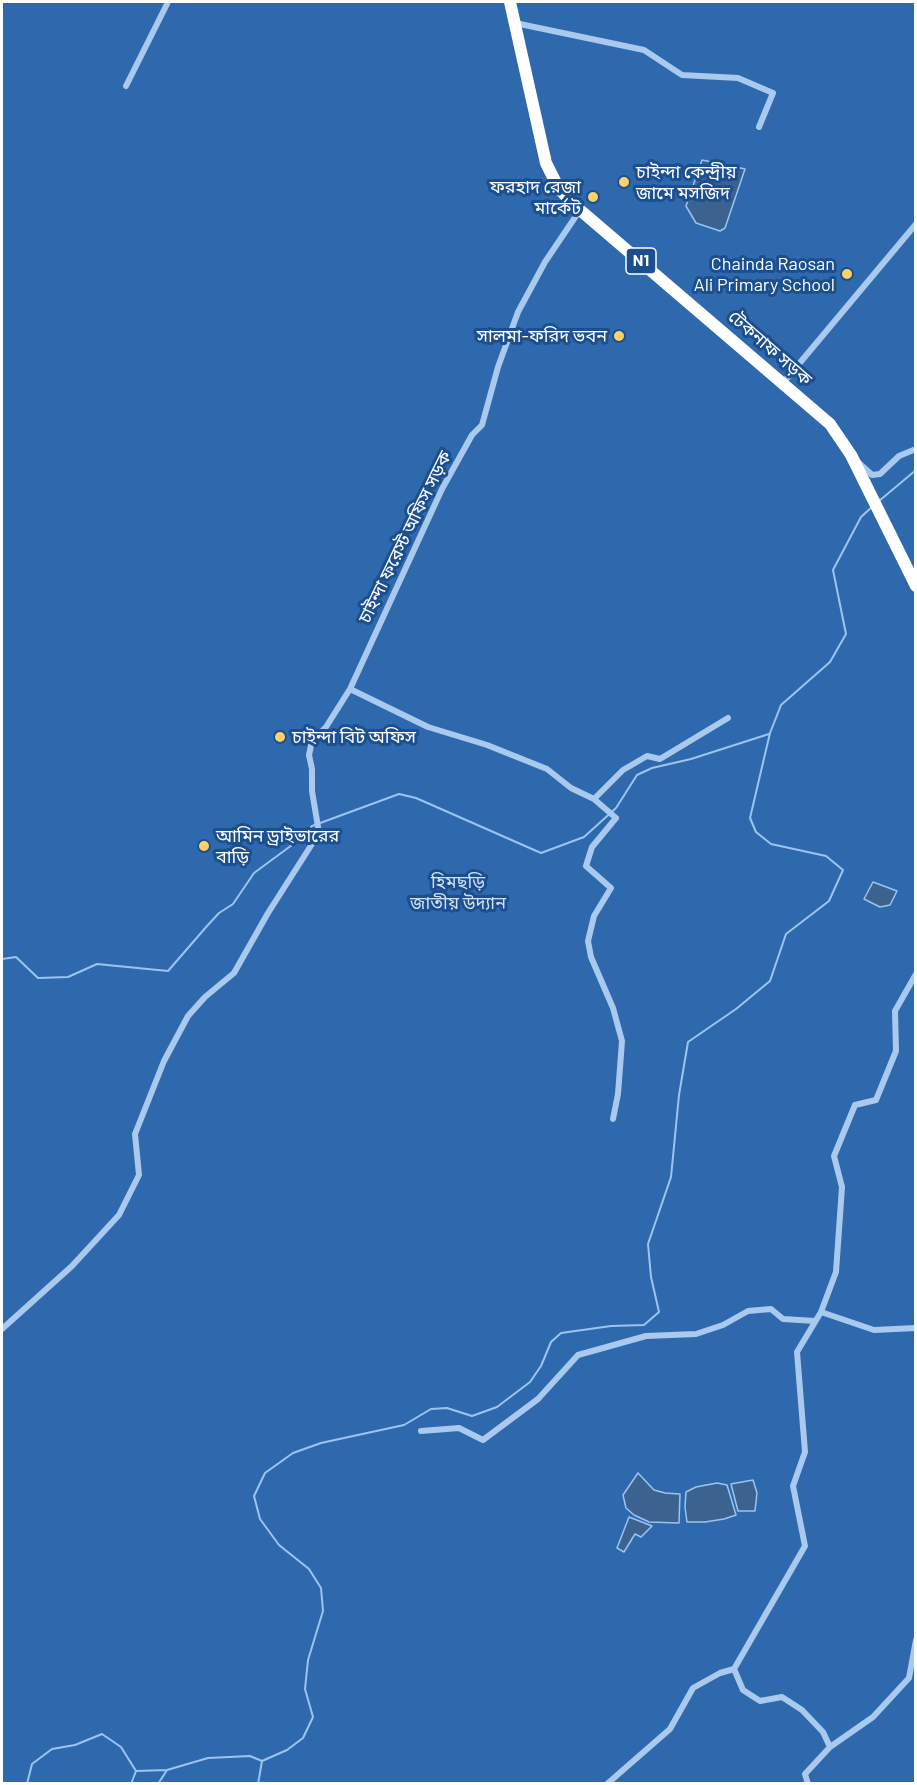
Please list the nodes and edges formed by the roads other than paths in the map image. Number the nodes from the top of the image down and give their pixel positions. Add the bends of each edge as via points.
1 (168, 2) edge
2 (510, 2) edge
3 (514, 23) junction
4 (126, 86) dead end
5 (759, 127) dead end
6 (580, 210) junction
7 (915, 224) edge
8 (783, 383) junction
9 (915, 449) edge
10 (851, 455) junction
11 (915, 586) edge
12 (350, 689) junction
13 (728, 718) dead end
14 (594, 799) junction
15 (915, 974) edge
16 (613, 1119) dead end
17 (821, 1312) junction
18 (815, 1321) junction
19 (915, 1328) edge
20 (2, 1329) edge
21 (421, 1431) dead end
22 (915, 1640) edge
23 (734, 1669) junction
24 (830, 1747) junction
25 (607, 1784) edge
26 (808, 1784) edge

1 - 4 street
2 - 3 highway, টেকনাফ সড়ক / N1
3 - 5 street via 644,50 682,75 738,78 773,93
3 - 6 highway, টেকনাফ সড়ক / N1 via 546,164 560,189
6 - 8 highway, টেকনাফ সড়ক / N1
6 - 12 street, চাইন্দা ফরেস্ট অফিস সড়ক via 518,312 482,425 472,435 442,489
7 - 8 street
8 - 10 highway, টেকনাফ সড়ক / N1 via 830,424
9 - 10 street via 899,456 880,474 872,475
10 - 11 highway, টেকনাফ সড়ক / N1
12 - 14 street via 428,727 548,769 571,788
12 - 20 street, চাইন্দা ফরেস্ট অফিস সড়ক via 326,727 312,741 309,755 319,833 234,972 188,1016 164,1061 135,1134 139,1175 119,1215 72,1266
13 - 14 street via 660,759 647,756 623,770
14 - 16 street via 616,818 592,847 586,866 612,888 594,916 588,941 622,1041
15 - 17 street via 895,1011 896,1051 876,1100 855,1105 834,1156 842,1187 836,1272
17 - 18 street
17 - 19 street via 874,1330
18 - 21 street via 783,1318 771,1309 748,1311 696,1334 646,1336 578,1355 538,1399 483,1440 459,1428
18 - 23 street via 797,1352 806,1452 793,1486 805,1546
22 - 24 street via 909,1678 873,1717
23 - 24 street via 743,1690 760,1701 782,1697 802,1710 823,1732
23 - 25 street via 720,1672 693,1688 670,1729
24 - 26 street via 805,1774

